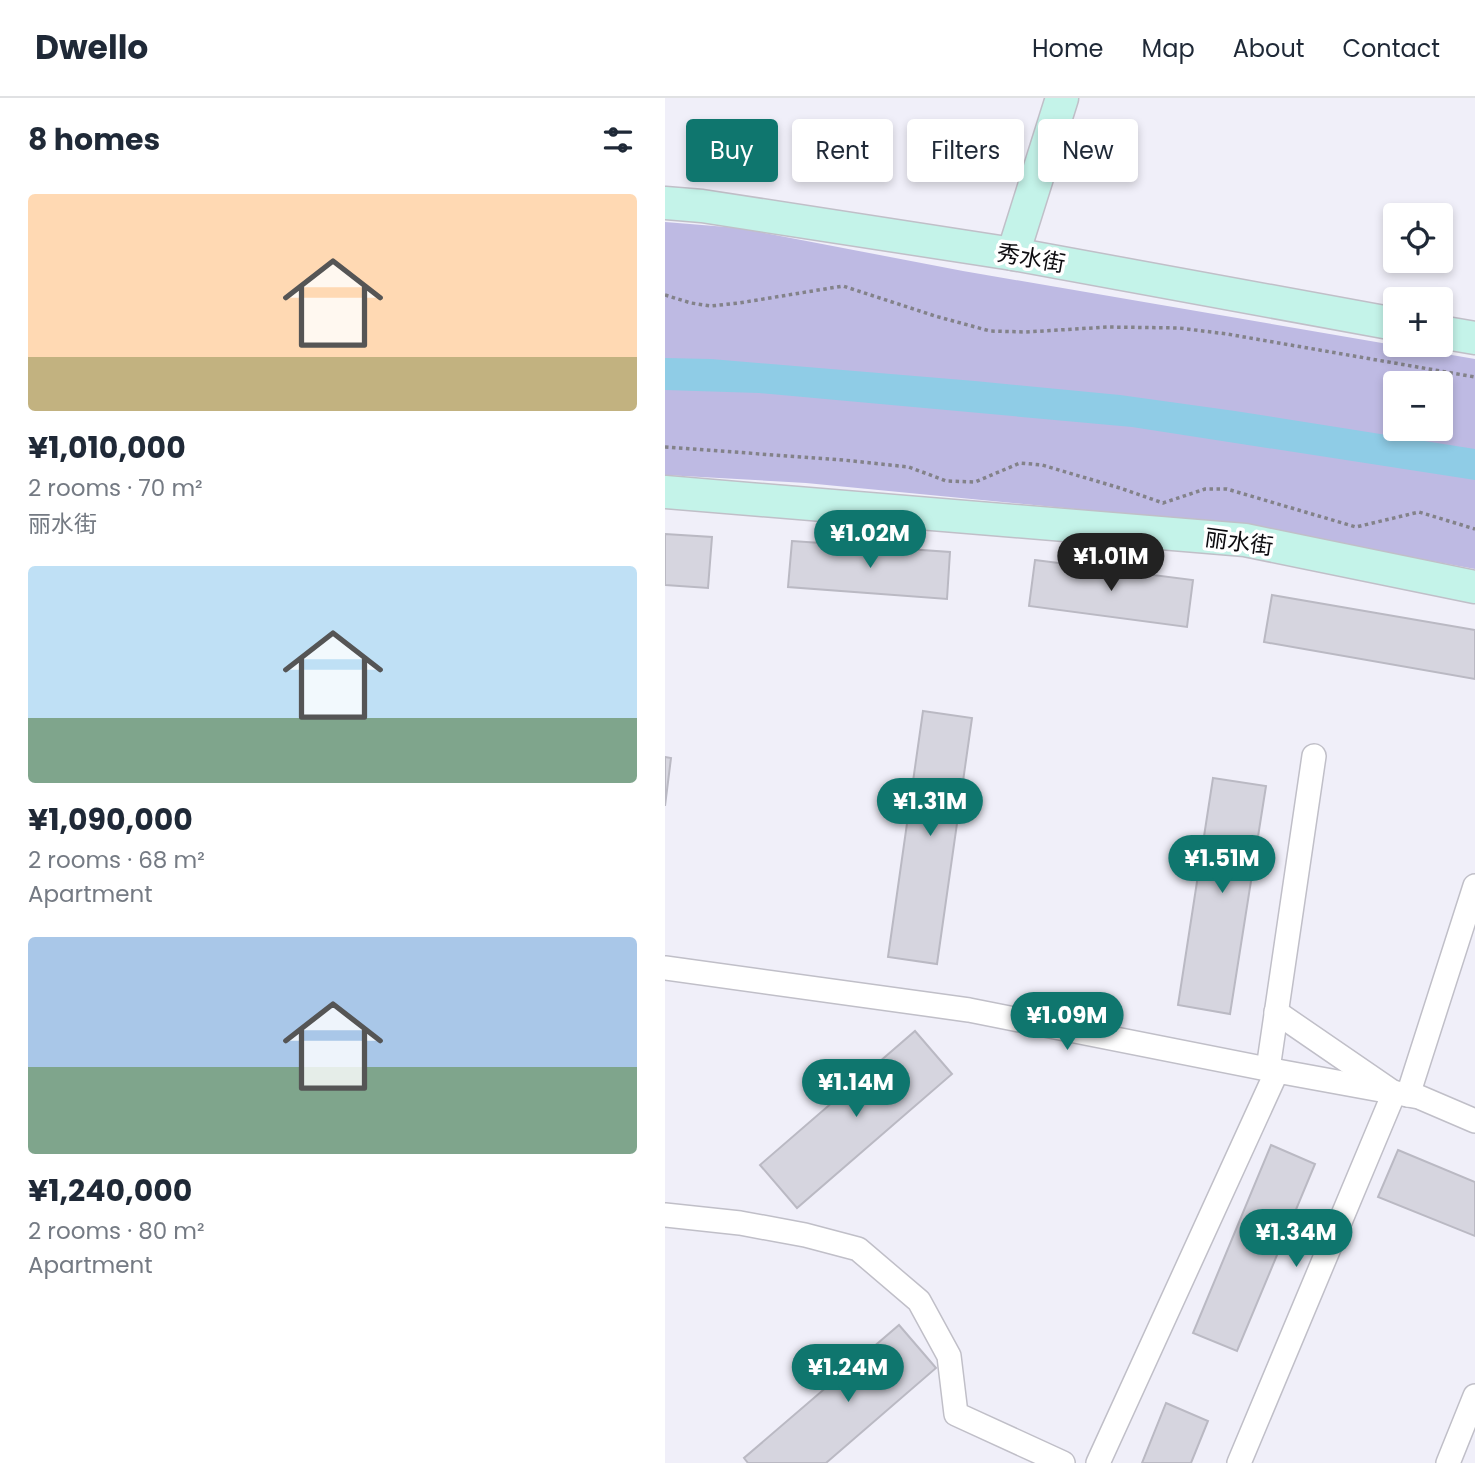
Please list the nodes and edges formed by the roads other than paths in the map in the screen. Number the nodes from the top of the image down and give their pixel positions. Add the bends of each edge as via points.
1 (1062, 98) edge
2 (665, 203) edge
3 (1013, 254) junction
4 (1383, 322) edge
5 (1453, 334) edge
6 (1475, 338) edge
7 (665, 492) edge
8 (1475, 587) edge
9 (1314, 756) dead end
10 (1475, 886) edge
11 (665, 968) edge
12 (1276, 1012) junction
13 (1272, 1070) junction
14 (1401, 1094) junction
15 (1475, 1121) edge
16 (665, 1215) edge
17 (1475, 1396) edge
18 (1063, 1463) edge
19 (1098, 1463) edge
20 (1239, 1463) edge
21 (1448, 1463) edge

1 - 3 street
2 - 3 street, 秀水街
3 - 4 street, 秀水街
5 - 6 street
7 - 8 street, 丽水街 via 1245,540
9 - 12 street
10 - 14 street
11 - 13 street via 969,1010
12 - 13 street
12 - 14 street
13 - 14 street
13 - 19 street
14 - 15 street
14 - 20 street
16 - 18 street via 740,1223 858,1249 919,1301 949,1356 956,1414
17 - 21 street

